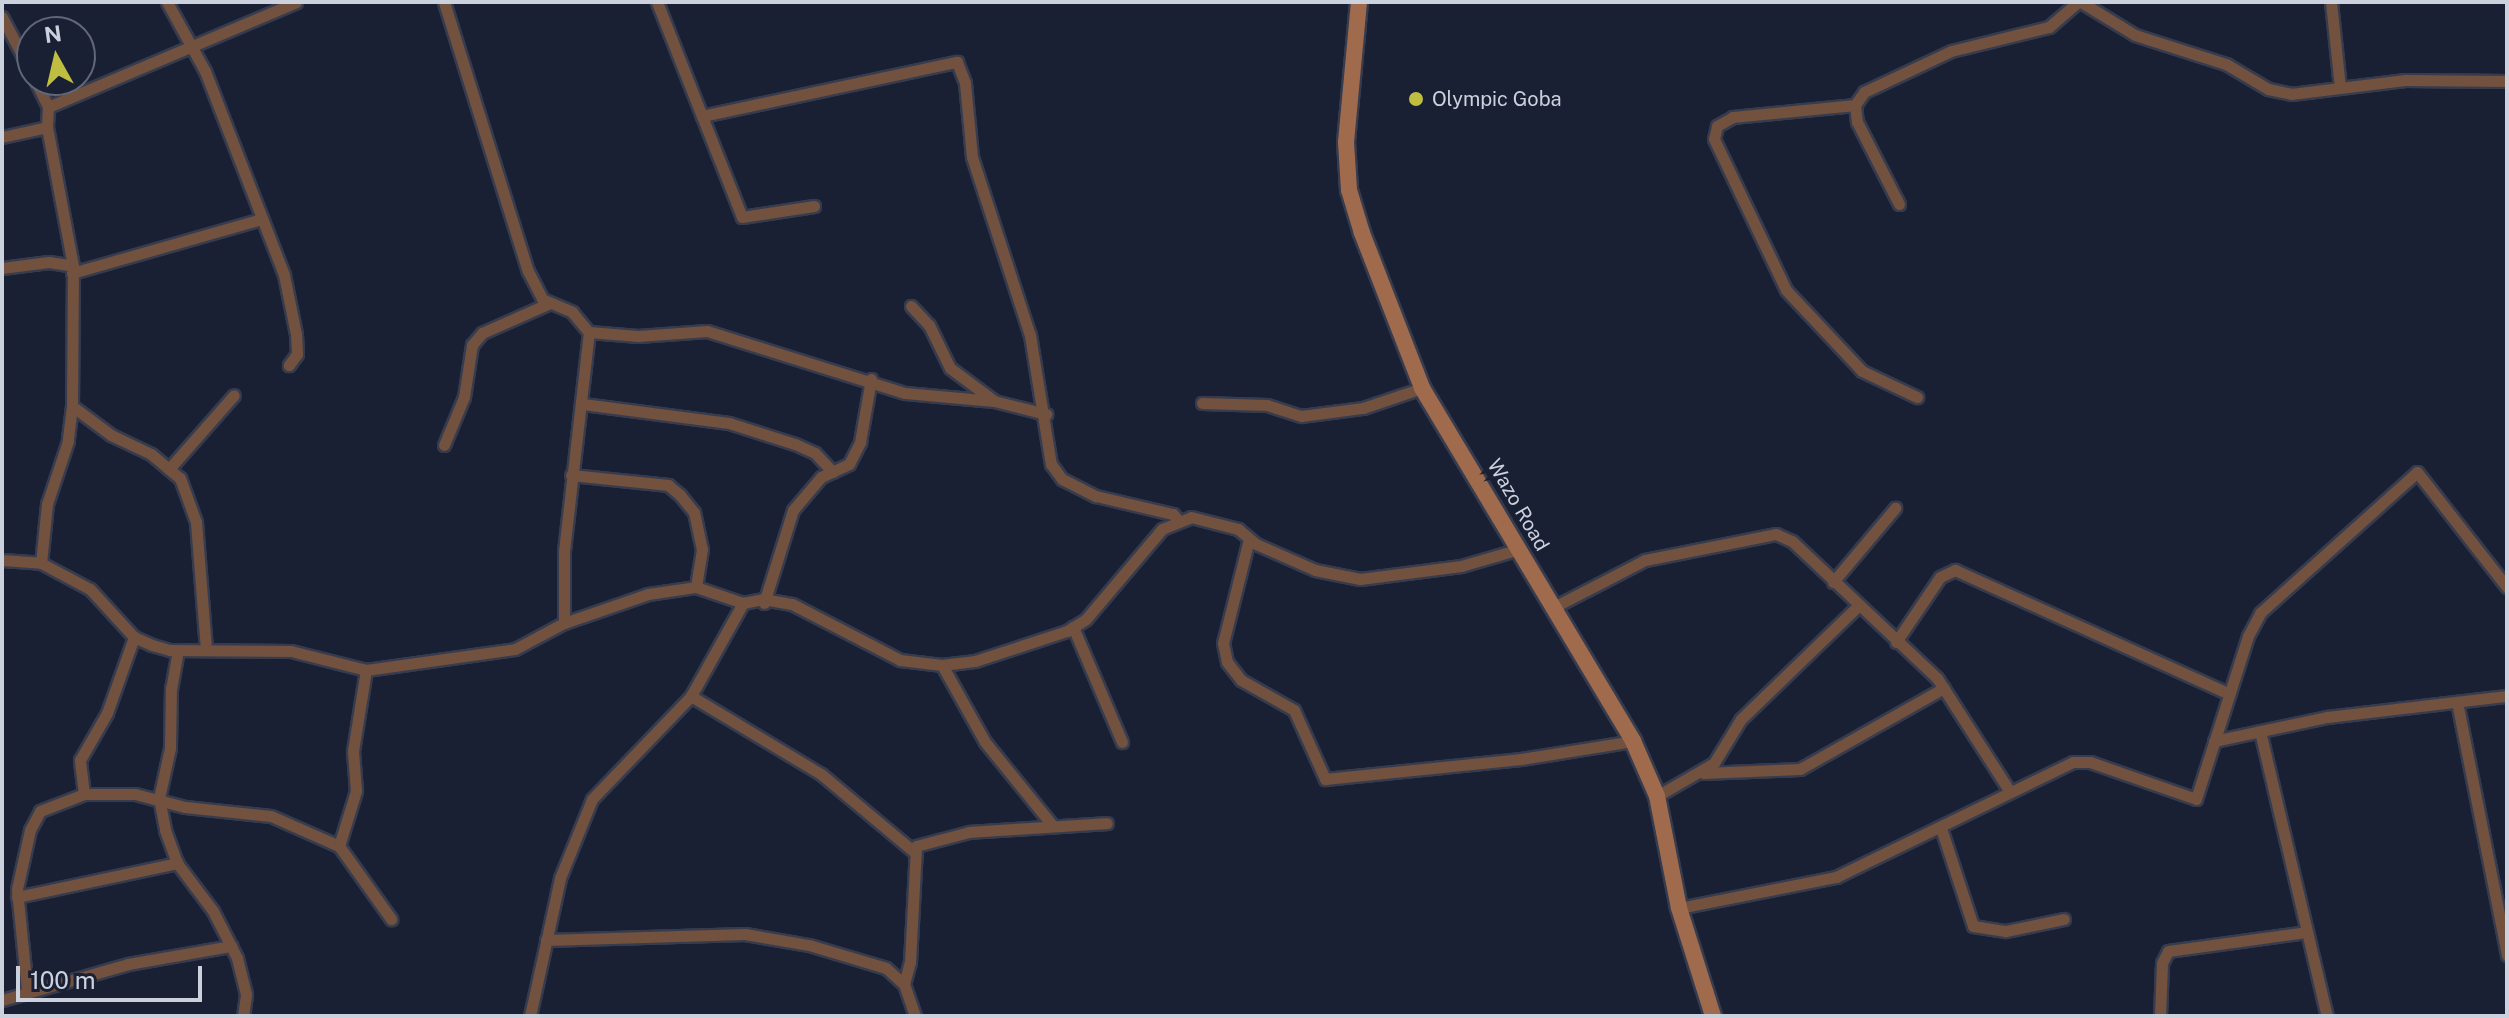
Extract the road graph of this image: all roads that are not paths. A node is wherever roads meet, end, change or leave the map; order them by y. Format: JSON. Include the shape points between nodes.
{"nodes":[{"id":1,"x":167,"y":2,"type":"edge"},
{"id":2,"x":296,"y":2,"type":"edge"},
{"id":3,"x":444,"y":2,"type":"edge"},
{"id":4,"x":657,"y":2,"type":"edge"},
{"id":5,"x":1359,"y":2,"type":"edge"},
{"id":6,"x":2079,"y":2,"type":"edge"},
{"id":7,"x":2331,"y":2,"type":"edge"},
{"id":8,"x":2,"y":17,"type":"edge"},
{"id":9,"x":6,"y":35,"type":"edge"},
{"id":10,"x":188,"y":47,"type":"junction"},
{"id":11,"x":2507,"y":81,"type":"edge"},
{"id":12,"x":2340,"y":88,"type":"junction"},
{"id":13,"x":43,"y":96,"type":"edge"},
{"id":14,"x":1855,"y":105,"type":"junction"},
{"id":15,"x":48,"y":107,"type":"junction"},
{"id":16,"x":702,"y":116,"type":"junction"},
{"id":17,"x":47,"y":127,"type":"junction"},
{"id":18,"x":2,"y":137,"type":"edge"},
{"id":19,"x":1899,"y":204,"type":"dead end"},
{"id":20,"x":814,"y":206,"type":"dead end"},
{"id":21,"x":262,"y":219,"type":"junction"},
{"id":22,"x":2,"y":268,"type":"edge"},
{"id":23,"x":73,"y":270,"type":"junction"},
{"id":24,"x":550,"y":303,"type":"junction"},
{"id":25,"x":911,"y":306,"type":"dead end"},
{"id":26,"x":589,"y":332,"type":"junction"},
{"id":27,"x":289,"y":365,"type":"dead end"},
{"id":28,"x":871,"y":379,"type":"junction"},
{"id":29,"x":1422,"y":388,"type":"junction"},
{"id":30,"x":234,"y":395,"type":"dead end"},
{"id":31,"x":1917,"y":397,"type":"dead end"},
{"id":32,"x":994,"y":401,"type":"junction"},
{"id":33,"x":1202,"y":403,"type":"dead end"},
{"id":34,"x":583,"y":404,"type":"junction"},
{"id":35,"x":72,"y":406,"type":"junction"},
{"id":36,"x":1046,"y":414,"type":"junction"},
{"id":37,"x":444,"y":445,"type":"dead end"},
{"id":38,"x":169,"y":469,"type":"junction"},
{"id":39,"x":833,"y":472,"type":"junction"},
{"id":40,"x":571,"y":475,"type":"junction"},
{"id":41,"x":1895,"y":508,"type":"dead end"},
{"id":42,"x":1178,"y":520,"type":"junction"},
{"id":43,"x":1249,"y":539,"type":"junction"},
{"id":44,"x":1520,"y":549,"type":"junction"},
{"id":45,"x":2,"y":560,"type":"edge"},
{"id":46,"x":41,"y":563,"type":"junction"},
{"id":47,"x":1833,"y":582,"type":"junction"},
{"id":48,"x":696,"y":587,"type":"junction"},
{"id":49,"x":2507,"y":587,"type":"edge"},
{"id":50,"x":743,"y":603,"type":"junction"},
{"id":51,"x":764,"y":603,"type":"junction"},
{"id":52,"x":1858,"y":606,"type":"junction"},
{"id":53,"x":1554,"y":607,"type":"junction"},
{"id":54,"x":564,"y":623,"type":"junction"},
{"id":55,"x":1073,"y":627,"type":"junction"},
{"id":56,"x":134,"y":637,"type":"junction"},
{"id":57,"x":1896,"y":642,"type":"junction"},
{"id":58,"x":178,"y":650,"type":"junction"},
{"id":59,"x":206,"y":650,"type":"junction"},
{"id":60,"x":942,"y":665,"type":"junction"},
{"id":61,"x":366,"y":670,"type":"junction"},
{"id":62,"x":1944,"y":688,"type":"junction"},
{"id":63,"x":2229,"y":694,"type":"junction"},
{"id":64,"x":691,"y":696,"type":"junction"},
{"id":65,"x":2507,"y":696,"type":"edge"},
{"id":66,"x":2457,"y":702,"type":"junction"},
{"id":67,"x":2260,"y":731,"type":"junction"},
{"id":68,"x":1633,"y":741,"type":"junction"},
{"id":69,"x":2214,"y":741,"type":"junction"},
{"id":70,"x":1122,"y":742,"type":"dead end"},
{"id":71,"x":1703,"y":773,"type":"junction"},
{"id":72,"x":2009,"y":790,"type":"junction"},
{"id":73,"x":84,"y":794,"type":"junction"},
{"id":74,"x":1657,"y":796,"type":"junction"},
{"id":75,"x":159,"y":798,"type":"junction"},
{"id":76,"x":1107,"y":823,"type":"dead end"},
{"id":77,"x":1053,"y":826,"type":"junction"},
{"id":78,"x":1941,"y":828,"type":"junction"},
{"id":79,"x":339,"y":846,"type":"junction"},
{"id":80,"x":912,"y":850,"type":"junction"},
{"id":81,"x":177,"y":863,"type":"junction"},
{"id":82,"x":17,"y":897,"type":"junction"},
{"id":83,"x":1679,"y":908,"type":"junction"},
{"id":84,"x":391,"y":919,"type":"dead end"},
{"id":85,"x":2064,"y":919,"type":"dead end"},
{"id":86,"x":2306,"y":932,"type":"junction"},
{"id":87,"x":546,"y":940,"type":"junction"},
{"id":88,"x":231,"y":946,"type":"junction"},
{"id":89,"x":2507,"y":955,"type":"edge"},
{"id":90,"x":904,"y":984,"type":"junction"},
{"id":91,"x":27,"y":990,"type":"junction"},
{"id":92,"x":2,"y":1000,"type":"edge"},
{"id":93,"x":243,"y":1016,"type":"edge"},
{"id":94,"x":530,"y":1016,"type":"edge"},
{"id":95,"x":915,"y":1016,"type":"edge"},
{"id":96,"x":1713,"y":1016,"type":"edge"},
{"id":97,"x":2160,"y":1016,"type":"edge"},
{"id":98,"x":2327,"y":1016,"type":"edge"}],
"edges":[{"from":1,"to":10,"type":"street"},
{"from":2,"to":10,"type":"street"},
{"from":3,"to":24,"type":"street","via":[[528,271],[542,299]]},
{"from":4,"to":16,"type":"street"},
{"from":5,"to":29,"type":"main road","name":"Wazo Road","via":[[1346,142],[1349,190]]},
{"from":6,"to":12,"type":"street","via":[[2135,35],[2226,64],[2268,89],[2291,94]]},
{"from":6,"to":14,"type":"street","via":[[2049,27],[1990,39],[1908,68],[1864,92]]},
{"from":7,"to":12,"type":"street"},
{"from":8,"to":9,"type":"street"},
{"from":10,"to":15,"type":"street"},
{"from":10,"to":21,"type":"street","via":[[205,71]]},
{"from":11,"to":12,"type":"street","via":[[2405,80]]},
{"from":13,"to":15,"type":"street"},
{"from":14,"to":19,"type":"street","via":[[1869,152]]},
{"from":14,"to":31,"type":"street","via":[[1733,117],[1717,126],[1714,139],[1786,290],[1862,371]]},
{"from":15,"to":17,"type":"street"},
{"from":16,"to":20,"type":"street","via":[[742,217]]},
{"from":16,"to":36,"type":"street","via":[[957,62],[965,83],[972,157],[1030,335]]},
{"from":17,"to":18,"type":"street"},
{"from":17,"to":23,"type":"street"},
{"from":21,"to":23,"type":"street"},
{"from":21,"to":27,"type":"street","via":[[284,275],[296,334],[297,354]]},
{"from":22,"to":23,"type":"street","via":[[49,262]]},
{"from":23,"to":35,"type":"street"},
{"from":24,"to":26,"type":"street","via":[[572,312]]},
{"from":24,"to":37,"type":"street","via":[[482,333],[472,345],[464,397]]},
{"from":25,"to":32,"type":"street","via":[[929,325],[950,368]]},
{"from":26,"to":28,"type":"street","via":[[638,336],[707,331]]},
{"from":26,"to":34,"type":"street"},
{"from":28,"to":32,"type":"street","via":[[923,397]]},
{"from":28,"to":39,"type":"street","via":[[860,442],[849,464]]},
{"from":29,"to":33,"type":"street","via":[[1363,408],[1301,416],[1267,405]]},
{"from":29,"to":44,"type":"main road","name":"Wazo Road"},
{"from":30,"to":38,"type":"street"},
{"from":32,"to":36,"type":"street"},
{"from":34,"to":39,"type":"street","via":[[729,423],[805,448]]},
{"from":34,"to":40,"type":"street"},
{"from":35,"to":38,"type":"street"},
{"from":35,"to":46,"type":"street","via":[[68,441],[47,504]]},
{"from":36,"to":42,"type":"street","via":[[1051,464],[1062,479],[1096,496],[1173,514]]},
{"from":38,"to":59,"type":"street","via":[[180,478],[196,522]]},
{"from":39,"to":51,"type":"street","via":[[821,477],[793,510]]},
{"from":40,"to":48,"type":"street","via":[[668,485],[680,495],[694,512],[702,549]]},
{"from":40,"to":54,"type":"street"},
{"from":41,"to":47,"type":"street"},
{"from":42,"to":43,"type":"street","via":[[1207,519]]},
{"from":42,"to":55,"type":"street","via":[[1162,529],[1086,619]]},
{"from":43,"to":44,"type":"street","via":[[1315,570],[1360,579],[1461,566]]},
{"from":43,"to":68,"type":"street","via":[[1223,643],[1227,662],[1241,680],[1294,710],[1325,779],[1521,759]]},
{"from":44,"to":53,"type":"main road","name":"Wazo Road"},
{"from":45,"to":46,"type":"street"},
{"from":46,"to":56,"type":"street","via":[[90,589]]},
{"from":47,"to":52,"type":"street"},
{"from":47,"to":53,"type":"street","via":[[1792,541],[1776,534],[1746,536],[1645,560]]},
{"from":48,"to":50,"type":"street"},
{"from":48,"to":54,"type":"street","via":[[648,594]]},
{"from":49,"to":63,"type":"street","via":[[2417,472],[2273,598],[2248,636]]},
{"from":50,"to":51,"type":"street"},
{"from":50,"to":64,"type":"street"},
{"from":51,"to":60,"type":"street","via":[[792,604],[900,660]]},
{"from":52,"to":57,"type":"street"},
{"from":52,"to":71,"type":"street","via":[[1741,719],[1723,754]]},
{"from":53,"to":68,"type":"main road","name":"Wazo Road"},
{"from":54,"to":61,"type":"street","via":[[515,649]]},
{"from":55,"to":60,"type":"street","via":[[975,661]]},
{"from":55,"to":70,"type":"street"},
{"from":56,"to":58,"type":"street"},
{"from":56,"to":73,"type":"street","via":[[107,713],[80,760]]},
{"from":57,"to":62,"type":"street"},
{"from":57,"to":63,"type":"street","via":[[1940,577],[1955,570]]},
{"from":58,"to":59,"type":"street"},
{"from":58,"to":75,"type":"street","via":[[170,748]]},
{"from":59,"to":61,"type":"street","via":[[291,651]]},
{"from":60,"to":77,"type":"street","via":[[985,742]]},
{"from":61,"to":79,"type":"street","via":[[353,751],[356,791]]},
{"from":62,"to":71,"type":"street","via":[[1800,769]]},
{"from":62,"to":72,"type":"street"},
{"from":63,"to":69,"type":"street"},
{"from":64,"to":80,"type":"street","via":[[821,774]]},
{"from":64,"to":87,"type":"street","via":[[592,799],[560,878]]},
{"from":65,"to":66,"type":"street"},
{"from":66,"to":67,"type":"street","via":[[2327,717]]},
{"from":66,"to":89,"type":"street"},
{"from":67,"to":69,"type":"street"},
{"from":67,"to":86,"type":"street"},
{"from":68,"to":74,"type":"main road","name":"Wazo Road"},
{"from":69,"to":72,"type":"street","via":[[2200,794],[2193,800],[2090,762],[2062,766]]},
{"from":71,"to":74,"type":"street"},
{"from":72,"to":78,"type":"street"},
{"from":73,"to":75,"type":"street"},
{"from":73,"to":82,"type":"street","via":[[40,811],[23,856]]},
{"from":74,"to":83,"type":"main road","name":"Wazo Road"},
{"from":75,"to":79,"type":"street","via":[[185,807],[271,816]]},
{"from":75,"to":81,"type":"street"},
{"from":76,"to":77,"type":"street"},
{"from":77,"to":80,"type":"street","via":[[969,832]]},
{"from":78,"to":83,"type":"street","via":[[1836,877]]},
{"from":78,"to":85,"type":"street","via":[[1973,926],[2006,931]]},
{"from":79,"to":84,"type":"street"},
{"from":80,"to":90,"type":"street","via":[[910,962]]},
{"from":81,"to":82,"type":"street"},
{"from":81,"to":88,"type":"street"},
{"from":82,"to":91,"type":"street"},
{"from":83,"to":96,"type":"main road","name":"Wazo Road"},
{"from":86,"to":97,"type":"street","via":[[2168,951],[2162,963]]},
{"from":86,"to":98,"type":"street"},
{"from":87,"to":90,"type":"street","via":[[745,934],[871,961]]},
{"from":87,"to":94,"type":"street"},
{"from":88,"to":91,"type":"street","via":[[128,964]]},
{"from":88,"to":93,"type":"street","via":[[243,975]]},
{"from":90,"to":95,"type":"street"},
{"from":91,"to":92,"type":"street"}]}
